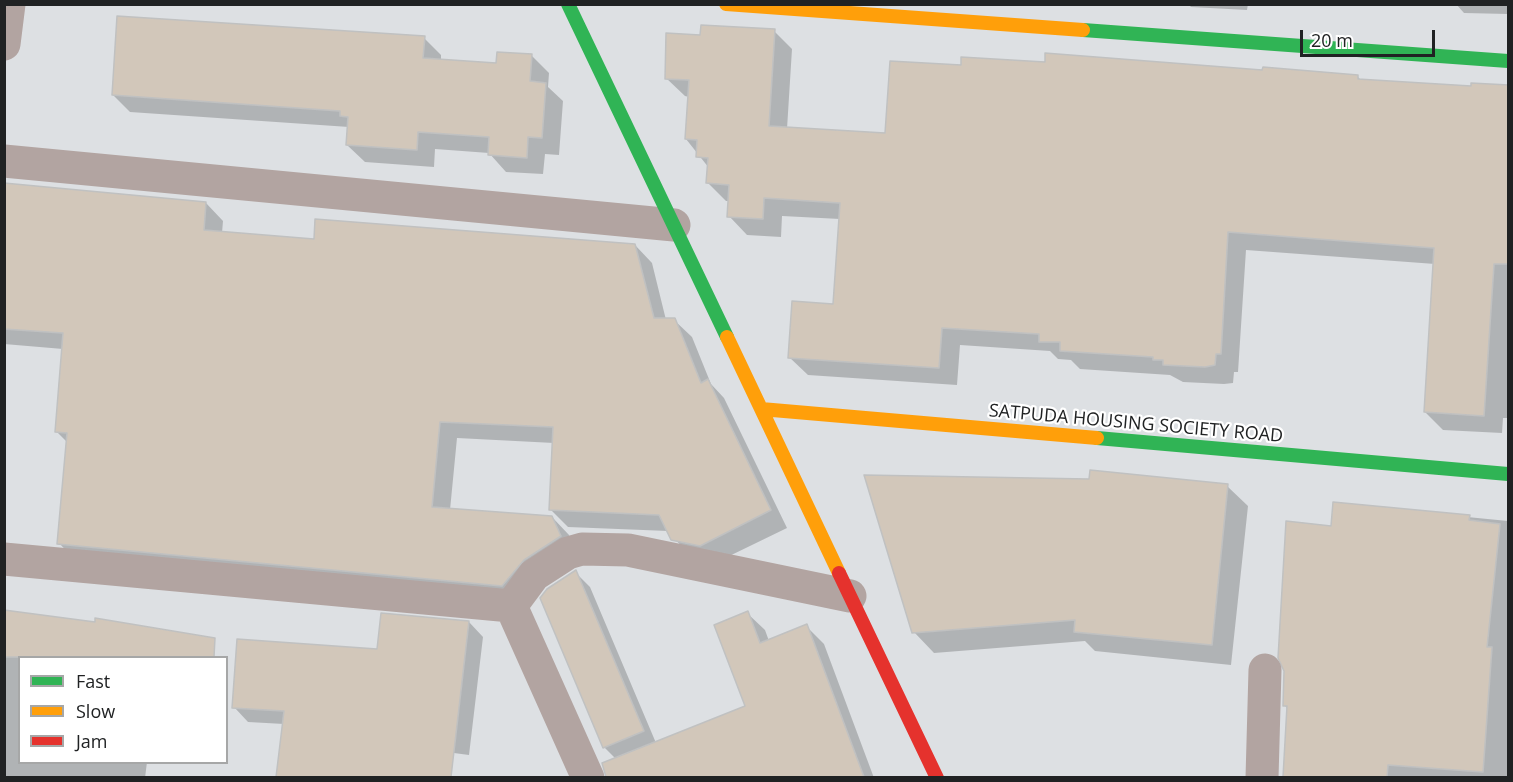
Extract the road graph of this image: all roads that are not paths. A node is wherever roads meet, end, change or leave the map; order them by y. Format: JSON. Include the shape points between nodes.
{"nodes":[{"id":1,"x":9,"y":4,"type":"edge"},
{"id":2,"x":568,"y":4,"type":"edge"},
{"id":3,"x":726,"y":4,"type":"edge"},
{"id":4,"x":4,"y":44,"type":"edge"},
{"id":5,"x":1509,"y":61,"type":"edge"},
{"id":6,"x":4,"y":161,"type":"edge"},
{"id":7,"x":674,"y":225,"type":"junction"},
{"id":8,"x":761,"y":410,"type":"junction"},
{"id":9,"x":1509,"y":474,"type":"edge"},
{"id":10,"x":4,"y":559,"type":"edge"},
{"id":11,"x":850,"y":596,"type":"junction"},
{"id":12,"x":511,"y":606,"type":"junction"},
{"id":13,"x":1265,"y":670,"type":"dead end"},
{"id":14,"x":588,"y":777,"type":"edge"},
{"id":15,"x":937,"y":777,"type":"edge"},
{"id":16,"x":1262,"y":777,"type":"edge"}],
"edges":[{"from":1,"to":4,"type":"street"},
{"from":2,"to":7,"type":"street"},
{"from":3,"to":5,"type":"street"},
{"from":6,"to":7,"type":"street"},
{"from":7,"to":8,"type":"street"},
{"from":8,"to":9,"type":"street","name":"SATPUDA HOUSING SOCIETY ROAD"},
{"from":8,"to":11,"type":"street"},
{"from":10,"to":12,"type":"street"},
{"from":11,"to":12,"type":"street","via":[[628,550],[582,549],[534,574]]},
{"from":11,"to":15,"type":"street"},
{"from":12,"to":14,"type":"street"},
{"from":13,"to":16,"type":"street"}]}
